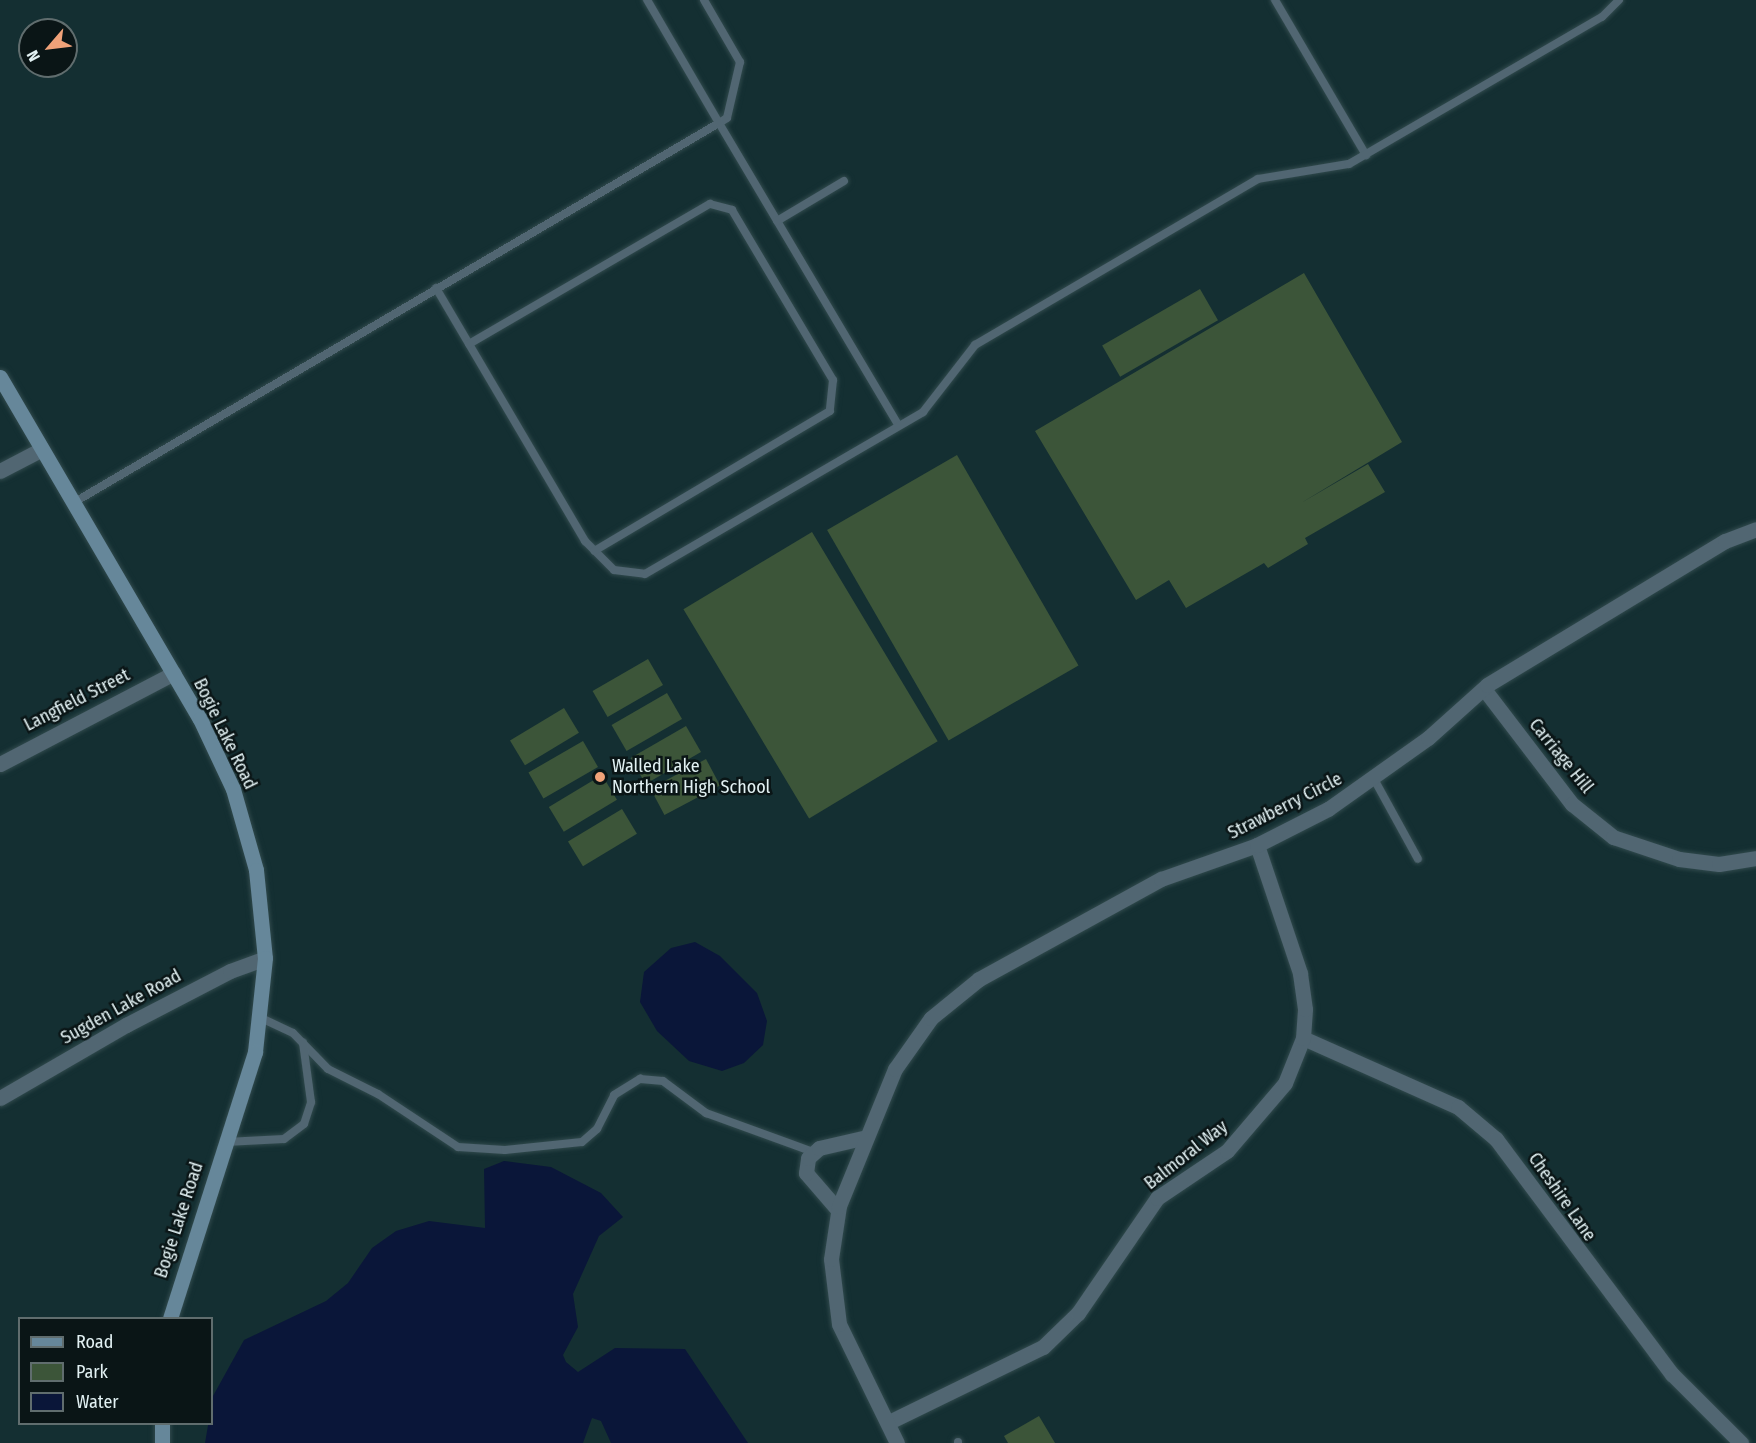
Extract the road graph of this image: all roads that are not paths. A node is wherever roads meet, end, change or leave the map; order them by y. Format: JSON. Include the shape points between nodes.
{"nodes":[{"id":1,"x":647,"y":0,"type":"edge"},
{"id":2,"x":704,"y":0,"type":"edge"},
{"id":3,"x":1275,"y":0,"type":"edge"},
{"id":4,"x":1619,"y":0,"type":"edge"},
{"id":5,"x":719,"y":123,"type":"junction"},
{"id":6,"x":1366,"y":155,"type":"junction"},
{"id":7,"x":844,"y":181,"type":"dead end"},
{"id":8,"x":777,"y":221,"type":"junction"},
{"id":9,"x":436,"y":288,"type":"junction"},
{"id":10,"x":469,"y":344,"type":"junction"},
{"id":11,"x":0,"y":377,"type":"edge"},
{"id":12,"x":899,"y":426,"type":"junction"},
{"id":13,"x":42,"y":449,"type":"junction"},
{"id":14,"x":0,"y":471,"type":"edge"},
{"id":15,"x":74,"y":503,"type":"junction"},
{"id":16,"x":1756,"y":530,"type":"edge"},
{"id":17,"x":594,"y":551,"type":"junction"},
{"id":18,"x":174,"y":673,"type":"junction"},
{"id":19,"x":1484,"y":689,"type":"junction"},
{"id":20,"x":0,"y":764,"type":"edge"},
{"id":21,"x":1374,"y":779,"type":"junction"},
{"id":22,"x":1257,"y":845,"type":"junction"},
{"id":23,"x":1756,"y":858,"type":"edge"},
{"id":24,"x":1418,"y":859,"type":"dead end"},
{"id":25,"x":265,"y":958,"type":"junction"},
{"id":26,"x":261,"y":1018,"type":"junction"},
{"id":27,"x":1303,"y":1038,"type":"junction"},
{"id":28,"x":303,"y":1043,"type":"junction"},
{"id":29,"x":0,"y":1098,"type":"edge"},
{"id":30,"x":867,"y":1137,"type":"junction"},
{"id":31,"x":226,"y":1142,"type":"junction"},
{"id":32,"x":813,"y":1152,"type":"junction"},
{"id":33,"x":838,"y":1210,"type":"junction"},
{"id":34,"x":170,"y":1317,"type":"edge"},
{"id":35,"x":889,"y":1422,"type":"junction"},
{"id":36,"x":162,"y":1425,"type":"edge"},
{"id":37,"x":162,"y":1443,"type":"edge"},
{"id":38,"x":897,"y":1443,"type":"edge"},
{"id":39,"x":1741,"y":1443,"type":"edge"}],
"edges":[{"from":1,"to":5,"type":"lane"},
{"from":2,"to":5,"type":"lane","via":[[740,62],[727,118]]},
{"from":3,"to":6,"type":"lane"},
{"from":4,"to":6,"type":"lane","via":[[1602,17]]},
{"from":5,"to":8,"type":"lane"},
{"from":5,"to":9,"type":"lane"},
{"from":6,"to":12,"type":"lane","via":[[1330,171],[1258,179],[975,345],[923,412]]},
{"from":7,"to":8,"type":"lane"},
{"from":8,"to":12,"type":"lane"},
{"from":9,"to":10,"type":"lane"},
{"from":9,"to":15,"type":"lane"},
{"from":10,"to":17,"type":"lane"},
{"from":10,"to":17,"type":"lane","via":[[710,204],[732,210],[833,380],[830,411]]},
{"from":11,"to":13,"type":"main road","name":"Bogie Lake Road"},
{"from":12,"to":17,"type":"lane","via":[[645,574],[614,570]]},
{"from":13,"to":14,"type":"street"},
{"from":13,"to":15,"type":"main road","name":"Bogie Lake Road"},
{"from":15,"to":18,"type":"main road","name":"Bogie Lake Road"},
{"from":16,"to":19,"type":"street","name":"Strawberry Circle","via":[[1725,541]]},
{"from":18,"to":20,"type":"street","name":"Langfield Street"},
{"from":18,"to":25,"type":"main road","name":"Bogie Lake Road","via":[[233,789],[256,870]]},
{"from":19,"to":21,"type":"street","name":"Strawberry Circle"},
{"from":19,"to":23,"type":"street","name":"Carriage Hill","via":[[1572,804],[1613,837],[1679,859],[1719,864]]},
{"from":21,"to":22,"type":"street","name":"Strawberry Circle"},
{"from":21,"to":24,"type":"lane"},
{"from":22,"to":27,"type":"street","name":"Balmoral Way","via":[[1300,973]]},
{"from":22,"to":30,"type":"street","name":"Strawberry Circle","via":[[1161,879],[979,979],[925,1026],[895,1069]]},
{"from":25,"to":26,"type":"main road","name":"Bogie Lake Road"},
{"from":25,"to":29,"type":"street","name":"Sugden Lake Road","via":[[126,1025]]},
{"from":26,"to":28,"type":"lane"},
{"from":26,"to":31,"type":"main road","name":"Bogie Lake Road"},
{"from":27,"to":35,"type":"street","name":"Balmoral Way","via":[[1285,1083],[1250,1129],[1157,1198],[1078,1313],[1044,1347]]},
{"from":27,"to":39,"type":"street","name":"Cheshire Lane","via":[[1458,1107],[1496,1139],[1672,1374]]},
{"from":28,"to":31,"type":"lane","via":[[311,1102],[304,1124],[284,1139]]},
{"from":28,"to":32,"type":"lane","via":[[328,1069],[378,1094],[458,1147],[505,1150],[582,1142],[597,1129],[614,1095],[640,1079],[663,1081],[706,1113]]},
{"from":30,"to":32,"type":"street"},
{"from":30,"to":33,"type":"street","name":"Strawberry Circle"},
{"from":31,"to":34,"type":"main road","name":"Bogie Lake Road"},
{"from":32,"to":33,"type":"street","via":[[806,1173]]},
{"from":33,"to":35,"type":"street","name":"Strawberry Circle","via":[[831,1259],[839,1324]]},
{"from":35,"to":38,"type":"street","name":"Strawberry Circle"},
{"from":36,"to":37,"type":"main road"}]}
